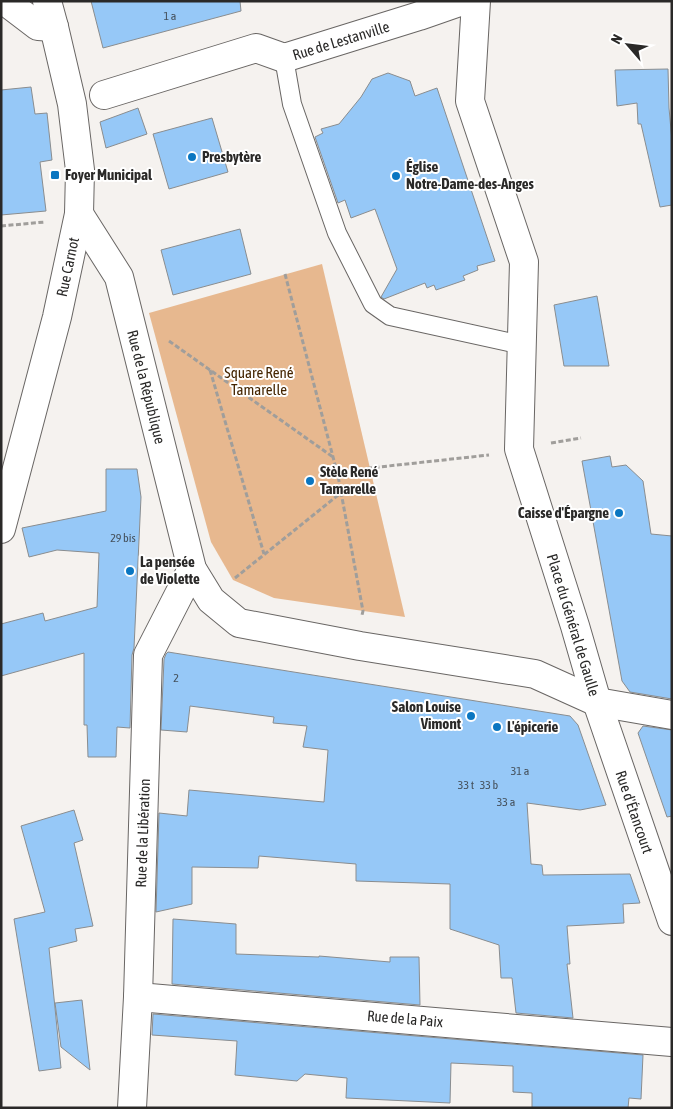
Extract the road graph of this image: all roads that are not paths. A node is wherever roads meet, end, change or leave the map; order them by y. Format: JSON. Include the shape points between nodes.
{"nodes":[{"id":1,"x":5,"y":1,"type":"edge"},
{"id":2,"x":462,"y":1,"type":"edge"},
{"id":3,"x":476,"y":1,"type":"edge"},
{"id":4,"x":51,"y":14,"type":"edge"},
{"id":5,"x":284,"y":58,"type":"junction"},
{"id":6,"x":104,"y":95,"type":"dead end"},
{"id":7,"x":78,"y":217,"type":"junction"},
{"id":8,"x":522,"y":345,"type":"junction"},
{"id":9,"x":1,"y":528,"type":"edge"},
{"id":10,"x":192,"y":569,"type":"junction"},
{"id":11,"x":597,"y":702,"type":"junction"},
{"id":12,"x":672,"y":715,"type":"edge"},
{"id":13,"x":672,"y":921,"type":"edge"},
{"id":14,"x":138,"y":997,"type":"junction"},
{"id":15,"x":672,"y":1042,"type":"edge"},
{"id":16,"x":132,"y":1108,"type":"edge"}],
"edges":[{"from":1,"to":4,"type":"street","via":[[38,26]]},
{"from":2,"to":5,"type":"street","name":"Rue de Lestanville"},
{"from":3,"to":8,"type":"street","name":"Place du Général de Gaulle","via":[[470,101],[524,262]]},
{"from":4,"to":7,"type":"street","name":"Rue Carnot","via":[[72,104],[80,170]]},
{"from":5,"to":6,"type":"street","name":"Rue de Lestanville","via":[[256,48]]},
{"from":5,"to":8,"type":"lane","via":[[292,104],[337,233],[373,304],[390,316]]},
{"from":7,"to":9,"type":"street","name":"Rue Carnot","via":[[56,317]]},
{"from":7,"to":10,"type":"street","name":"Rue de la République","via":[[119,276]]},
{"from":8,"to":11,"type":"street","name":"Place du Général de Gaulle","via":[[519,449]]},
{"from":10,"to":11,"type":"street","name":"Place du Général de Gaulle","via":[[211,600],[239,623],[535,674]]},
{"from":10,"to":14,"type":"street","name":"Rue de la Libération","via":[[148,655]]},
{"from":11,"to":12,"type":"street"},
{"from":11,"to":13,"type":"street","name":"Rue d'Étancourt"},
{"from":14,"to":15,"type":"street","name":"Rue de la Paix"},
{"from":14,"to":16,"type":"street","name":"Rue de la Libération"}]}
